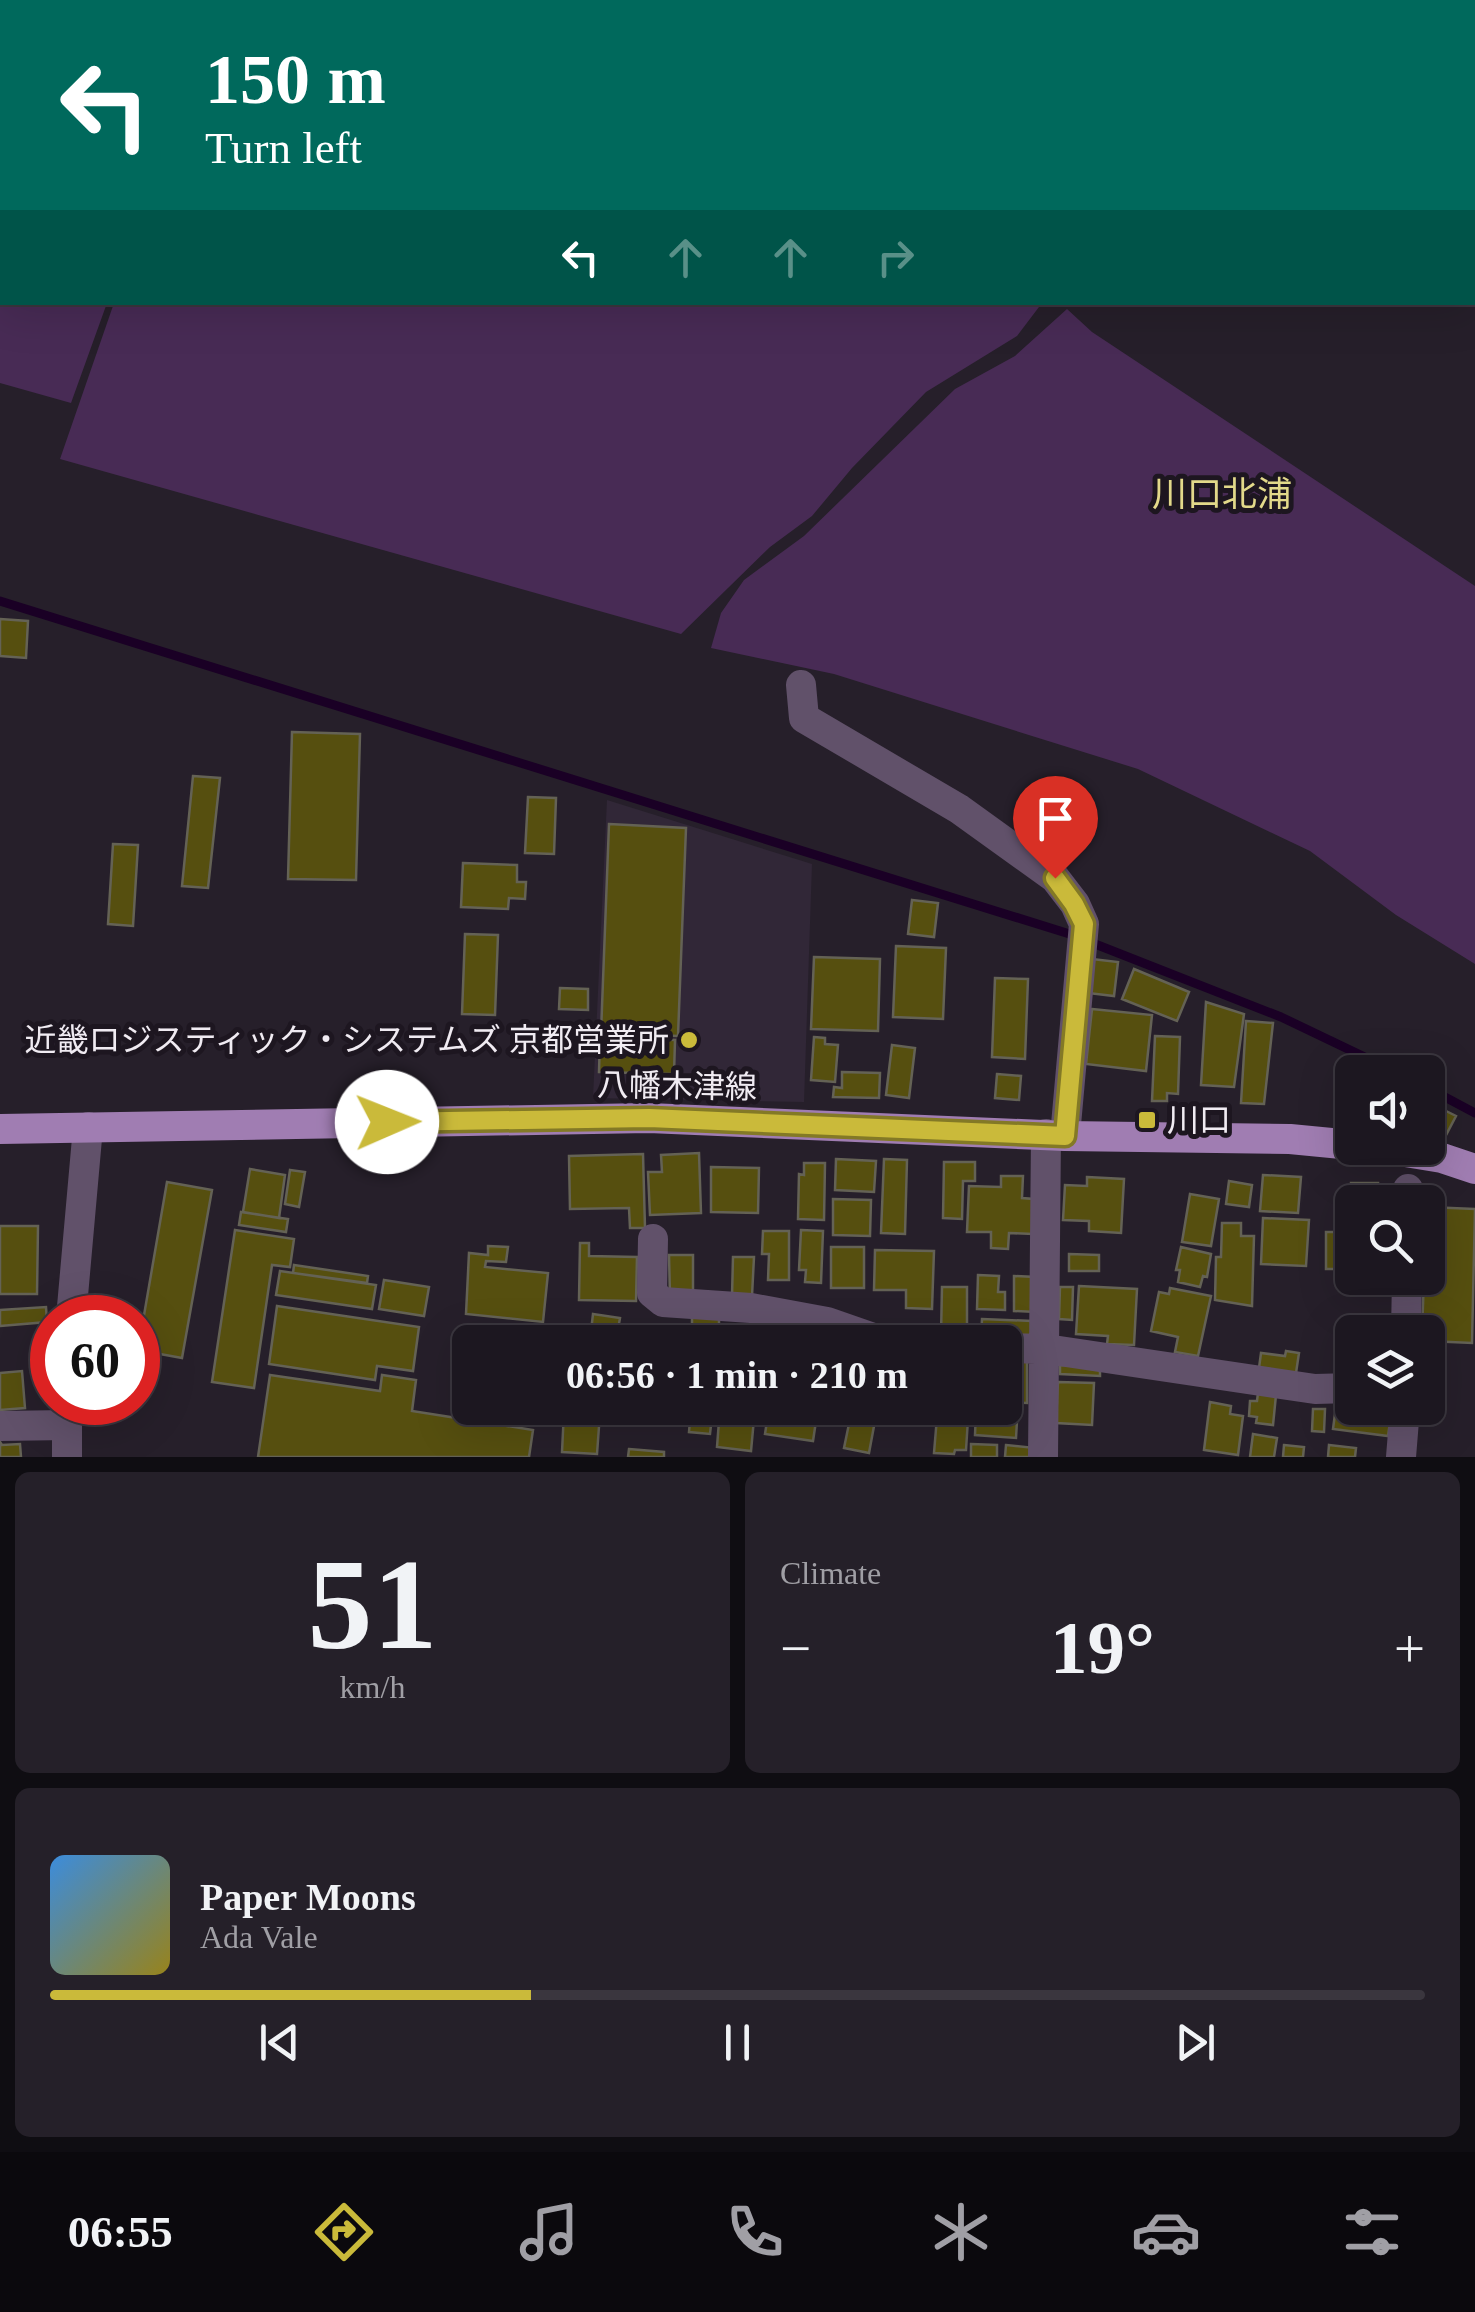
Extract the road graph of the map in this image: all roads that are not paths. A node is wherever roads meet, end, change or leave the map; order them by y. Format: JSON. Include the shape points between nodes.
{"nodes":[{"id":1,"x":800,"y":685,"type":"dead end"},
{"id":2,"x":88,"y":1128,"type":"junction"},
{"id":3,"x":0,"y":1129,"type":"edge"},
{"id":4,"x":1056,"y":1135,"type":"junction"},
{"id":5,"x":1335,"y":1143,"type":"edge"},
{"id":6,"x":1445,"y":1159,"type":"edge"},
{"id":7,"x":1475,"y":1169,"type":"edge"},
{"id":8,"x":653,"y":1239,"type":"dead end"},
{"id":9,"x":73,"y":1295,"type":"edge"},
{"id":10,"x":836,"y":1325,"type":"edge"},
{"id":11,"x":1022,"y":1348,"type":"edge"},
{"id":12,"x":1046,"y":1349,"type":"junction"},
{"id":13,"x":1335,"y":1388,"type":"edge"},
{"id":14,"x":30,"y":1421,"type":"edge"},
{"id":15,"x":67,"y":1425,"type":"edge"},
{"id":16,"x":1403,"y":1425,"type":"edge"},
{"id":17,"x":0,"y":1426,"type":"edge"},
{"id":18,"x":67,"y":1457,"type":"edge"},
{"id":19,"x":1043,"y":1457,"type":"edge"},
{"id":20,"x":1401,"y":1457,"type":"edge"}],
"edges":[{"from":1,"to":4,"type":"street","via":[[804,718],[959,809],[1055,878],[1074,904],[1084,924]]},
{"from":2,"to":3,"type":"main road","name":"八幡木津線"},
{"from":2,"to":4,"type":"main road","name":"八幡木津線","via":[[649,1118]]},
{"from":2,"to":9,"type":"street"},
{"from":4,"to":5,"type":"main road","name":"八幡木津線"},
{"from":4,"to":12,"type":"street"},
{"from":6,"to":7,"type":"main road"},
{"from":8,"to":10,"type":"street","via":[[652,1293],[663,1302],[751,1308]]},
{"from":11,"to":12,"type":"street"},
{"from":12,"to":13,"type":"street"},
{"from":12,"to":19,"type":"street"},
{"from":14,"to":17,"type":"street"},
{"from":15,"to":18,"type":"street"},
{"from":16,"to":20,"type":"street"}]}
